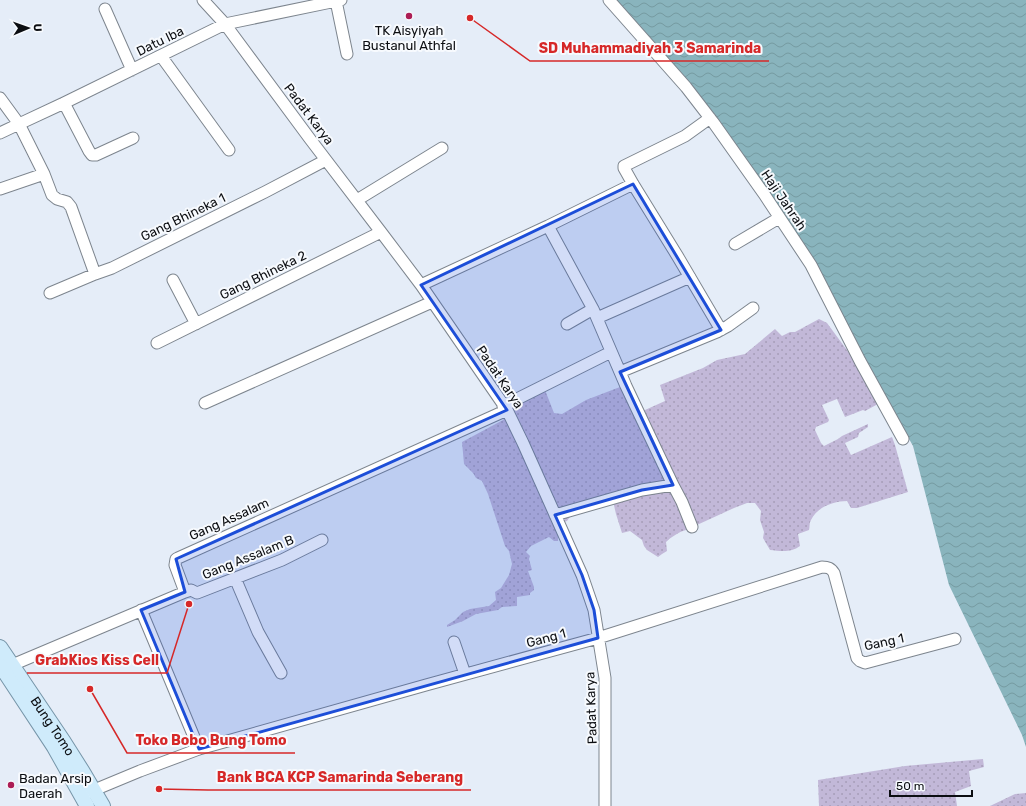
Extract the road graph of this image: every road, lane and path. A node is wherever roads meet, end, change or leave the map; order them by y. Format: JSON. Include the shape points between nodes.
{"nodes":[{"id":1,"x":203,"y":0,"type":"edge"},
{"id":2,"x":609,"y":0,"type":"edge"},
{"id":3,"x":339,"y":1,"type":"edge"},
{"id":4,"x":105,"y":9,"type":"dead end"},
{"id":5,"x":225,"y":24,"type":"junction"},
{"id":6,"x":347,"y":54,"type":"dead end"},
{"id":7,"x":161,"y":56,"type":"junction"},
{"id":8,"x":132,"y":70,"type":"junction"},
{"id":9,"x":0,"y":98,"type":"edge"},
{"id":10,"x":64,"y":103,"type":"junction"},
{"id":11,"x":710,"y":118,"type":"junction"},
{"id":12,"x":19,"y":124,"type":"junction"},
{"id":13,"x":0,"y":133,"type":"edge"},
{"id":14,"x":133,"y":138,"type":"dead end"},
{"id":15,"x":442,"y":148,"type":"dead end"},
{"id":16,"x":229,"y":150,"type":"dead end"},
{"id":17,"x":326,"y":160,"type":"junction"},
{"id":18,"x":44,"y":174,"type":"junction"},
{"id":19,"x":633,"y":184,"type":"junction"},
{"id":20,"x":0,"y":189,"type":"edge"},
{"id":21,"x":357,"y":200,"type":"junction"},
{"id":22,"x":779,"y":218,"type":"junction"},
{"id":23,"x":548,"y":226,"type":"junction"},
{"id":24,"x":381,"y":232,"type":"junction"},
{"id":25,"x":735,"y":244,"type":"dead end"},
{"id":26,"x":95,"y":274,"type":"junction"},
{"id":27,"x":690,"y":277,"type":"junction"},
{"id":28,"x":172,"y":280,"type":"dead end"},
{"id":29,"x":421,"y":285,"type":"junction"},
{"id":30,"x":50,"y":293,"type":"dead end"},
{"id":31,"x":432,"y":302,"type":"junction"},
{"id":32,"x":753,"y":308,"type":"dead end"},
{"id":33,"x":595,"y":313,"type":"junction"},
{"id":34,"x":196,"y":324,"type":"junction"},
{"id":35,"x":567,"y":324,"type":"dead end"},
{"id":36,"x":721,"y":330,"type":"junction"},
{"id":37,"x":157,"y":343,"type":"dead end"},
{"id":38,"x":611,"y":352,"type":"junction"},
{"id":39,"x":620,"y":372,"type":"junction"},
{"id":40,"x":205,"y":403,"type":"dead end"},
{"id":41,"x":505,"y":408,"type":"junction"},
{"id":42,"x":903,"y":438,"type":"dead end"},
{"id":43,"x":673,"y":485,"type":"junction"},
{"id":44,"x":555,"y":515,"type":"junction"},
{"id":45,"x":692,"y":527,"type":"dead end"},
{"id":46,"x":322,"y":540,"type":"dead end"},
{"id":47,"x":235,"y":578,"type":"junction"},
{"id":48,"x":184,"y":592,"type":"junction"},
{"id":49,"x":141,"y":610,"type":"junction"},
{"id":50,"x":598,"y":638,"type":"junction"},
{"id":51,"x":956,"y":639,"type":"dead end"},
{"id":52,"x":454,"y":642,"type":"dead end"},
{"id":53,"x":0,"y":647,"type":"edge"},
{"id":54,"x":5,"y":666,"type":"edge"},
{"id":55,"x":281,"y":672,"type":"dead end"},
{"id":56,"x":465,"y":674,"type":"junction"},
{"id":57,"x":199,"y":749,"type":"junction"},
{"id":58,"x":87,"y":797,"type":"edge"},
{"id":59,"x":103,"y":806,"type":"edge"},
{"id":60,"x":606,"y":806,"type":"edge"}],
"edges":[{"from":1,"to":5,"type":"street","name":"Padat Karya"},
{"from":2,"to":11,"type":"street","name":"Haji Jahrah"},
{"from":3,"to":5,"type":"street","name":"Datu Iba"},
{"from":3,"to":6,"type":"street"},
{"from":4,"to":8,"type":"street"},
{"from":5,"to":7,"type":"street","name":"Datu Iba"},
{"from":5,"to":17,"type":"street","name":"Padat Karya"},
{"from":7,"to":8,"type":"street","name":"Datu Iba"},
{"from":7,"to":16,"type":"street"},
{"from":8,"to":10,"type":"street","name":"Datu Iba"},
{"from":9,"to":12,"type":"street"},
{"from":10,"to":12,"type":"street","name":"Datu Iba"},
{"from":10,"to":14,"type":"street","via":[[92,155]]},
{"from":11,"to":19,"type":"street","via":[[685,136],[624,166]]},
{"from":11,"to":22,"type":"street","name":"Haji Jahrah"},
{"from":12,"to":13,"type":"street","name":"Datu Iba"},
{"from":12,"to":18,"type":"street"},
{"from":15,"to":21,"type":"street"},
{"from":17,"to":21,"type":"street","name":"Padat Karya"},
{"from":17,"to":26,"type":"street","name":"Gang Bhineka 1","via":[[112,268]]},
{"from":18,"to":20,"type":"street"},
{"from":18,"to":26,"type":"street","via":[[52,195],[67,202],[71,207]]},
{"from":19,"to":23,"type":"street"},
{"from":19,"to":27,"type":"street"},
{"from":21,"to":24,"type":"street","name":"Padat Karya"},
{"from":22,"to":25,"type":"street"},
{"from":22,"to":42,"type":"street","name":"Haji Jahrah","via":[[811,265]]},
{"from":23,"to":29,"type":"street"},
{"from":23,"to":33,"type":"street"},
{"from":24,"to":29,"type":"street","name":"Padat Karya"},
{"from":24,"to":34,"type":"street","name":"Gang Bhineka 2"},
{"from":26,"to":30,"type":"street","name":"Gang Bhineka 1"},
{"from":27,"to":33,"type":"street"},
{"from":27,"to":36,"type":"street"},
{"from":28,"to":34,"type":"street"},
{"from":29,"to":31,"type":"street","name":"Padat Karya"},
{"from":31,"to":40,"type":"street"},
{"from":31,"to":41,"type":"street","name":"Padat Karya"},
{"from":32,"to":36,"type":"street"},
{"from":33,"to":35,"type":"street"},
{"from":33,"to":38,"type":"street"},
{"from":34,"to":37,"type":"street","name":"Gang Bhineka 2"},
{"from":36,"to":39,"type":"street"},
{"from":38,"to":39,"type":"street"},
{"from":38,"to":41,"type":"street"},
{"from":39,"to":43,"type":"street"},
{"from":41,"to":44,"type":"street","name":"Padat Karya"},
{"from":41,"to":48,"type":"street","name":"Gang Assalam","via":[[176,559],[175,565]]},
{"from":43,"to":44,"type":"street","via":[[642,490]]},
{"from":43,"to":45,"type":"street"},
{"from":44,"to":50,"type":"street","name":"Padat Karya","via":[[582,575],[594,610]]},
{"from":46,"to":47,"type":"street","name":"Gang Assalam B","via":[[282,560]]},
{"from":47,"to":48,"type":"street","name":"Gang Assalam B","via":[[197,592]]},
{"from":47,"to":55,"type":"street","via":[[258,632]]},
{"from":48,"to":49,"type":"street"},
{"from":49,"to":54,"type":"street"},
{"from":49,"to":57,"type":"street"},
{"from":50,"to":51,"type":"street","name":"Gang 1","via":[[827,567],[834,573],[857,658],[860,661],[865,663]]},
{"from":50,"to":56,"type":"street","name":"Gang 1"},
{"from":50,"to":60,"type":"street","name":"Padat Karya","via":[[605,678]]},
{"from":52,"to":56,"type":"street"},
{"from":53,"to":54,"type":"main road","name":"Bung Tomo"},
{"from":54,"to":58,"type":"main road","name":"Bung Tomo"},
{"from":56,"to":57,"type":"street","name":"Gang 1"},
{"from":57,"to":58,"type":"street","name":"Gang 1","via":[[140,771]]},
{"from":58,"to":59,"type":"main road","name":"Bung Tomo"}]}
